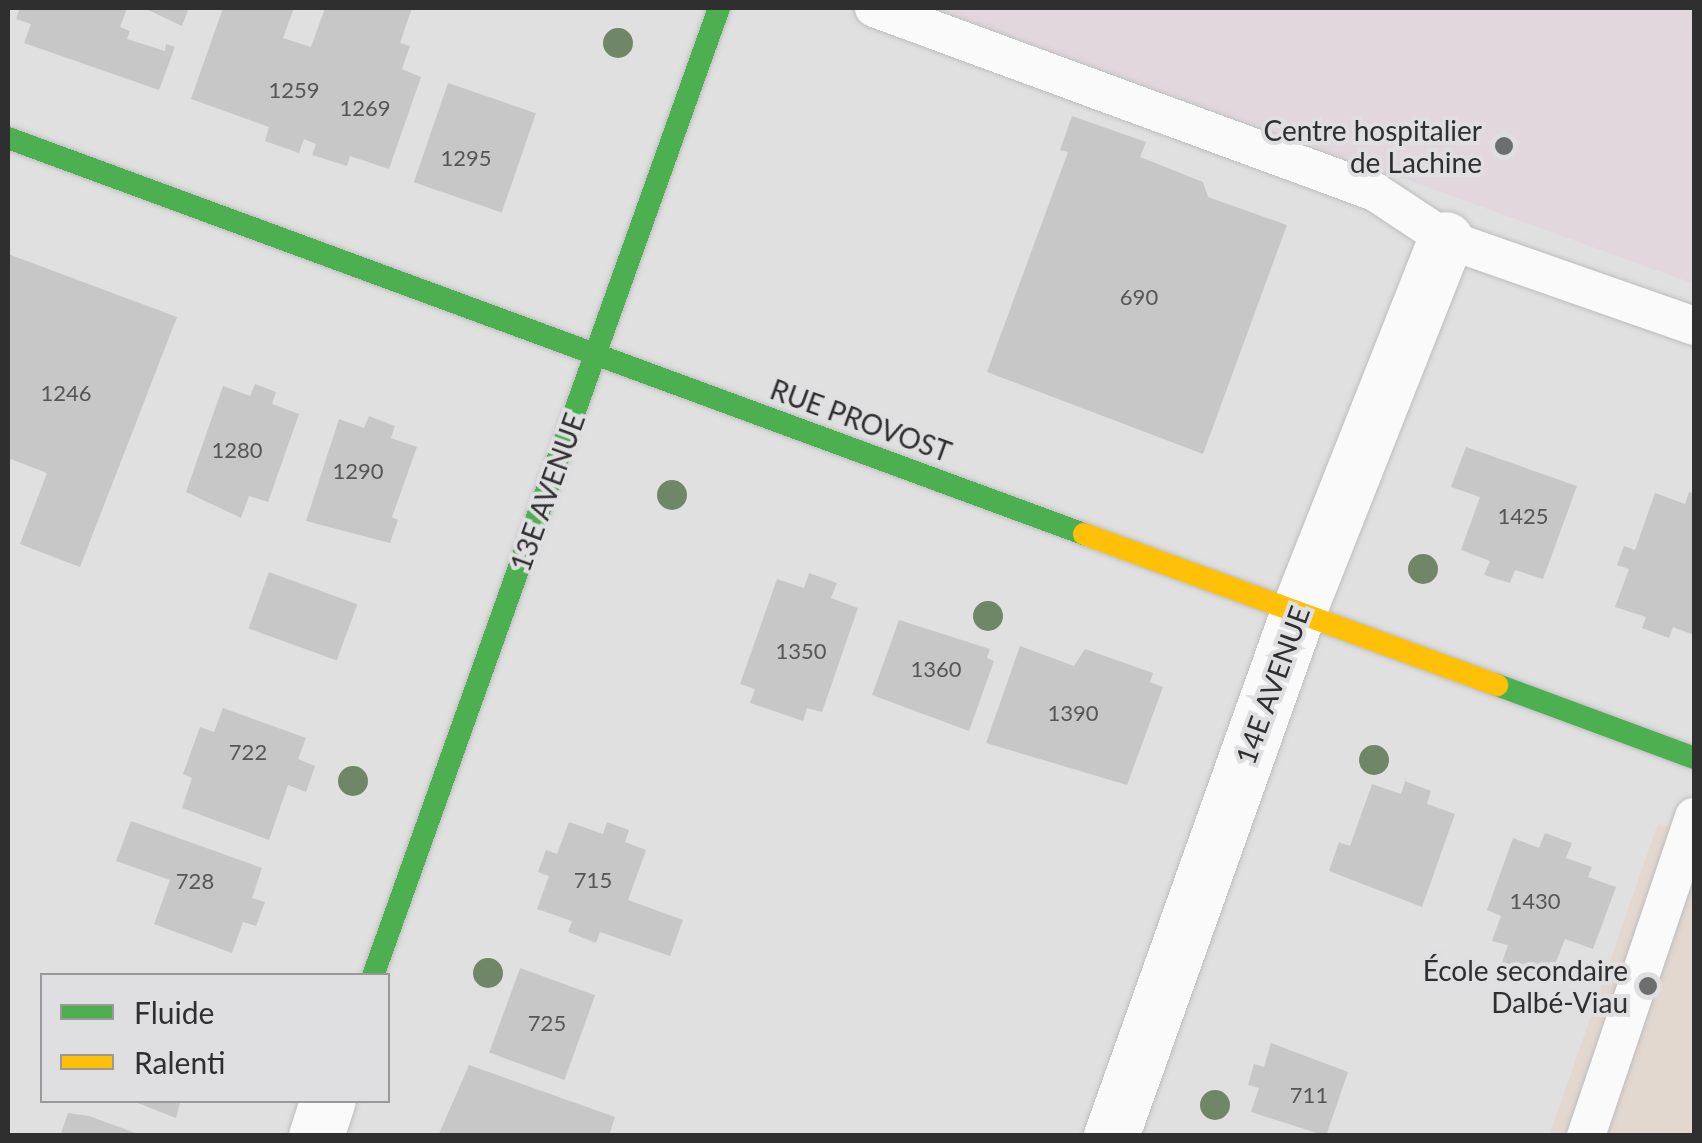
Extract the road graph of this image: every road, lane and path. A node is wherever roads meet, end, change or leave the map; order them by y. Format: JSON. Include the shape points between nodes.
{"nodes":[{"id":1,"x":719,"y":8,"type":"edge"},
{"id":2,"x":874,"y":8,"type":"edge"},
{"id":3,"x":8,"y":138,"type":"edge"},
{"id":4,"x":1446,"y":239,"type":"junction"},
{"id":5,"x":1694,"y":326,"type":"edge"},
{"id":6,"x":596,"y":355,"type":"junction"},
{"id":7,"x":1298,"y":612,"type":"junction"},
{"id":8,"x":1694,"y":758,"type":"edge"},
{"id":9,"x":1694,"y":817,"type":"edge"},
{"id":10,"x":374,"y":973,"type":"edge"},
{"id":11,"x":327,"y":1103,"type":"edge"},
{"id":12,"x":316,"y":1136,"type":"edge"},
{"id":13,"x":1111,"y":1136,"type":"edge"},
{"id":14,"x":1586,"y":1136,"type":"edge"}],
"edges":[{"from":1,"to":6,"type":"street","name":"13E AVENUE"},
{"from":2,"to":4,"type":"lane","via":[[1375,192]]},
{"from":3,"to":6,"type":"street","name":"RUE PROVOST"},
{"from":4,"to":5,"type":"lane"},
{"from":4,"to":7,"type":"street","name":"14E AVENUE"},
{"from":6,"to":7,"type":"street","name":"RUE PROVOST"},
{"from":6,"to":10,"type":"street","name":"13E AVENUE"},
{"from":7,"to":8,"type":"street","name":"RUE PROVOST"},
{"from":7,"to":13,"type":"street","name":"14E AVENUE"},
{"from":9,"to":14,"type":"lane"},
{"from":11,"to":12,"type":"street"}]}
